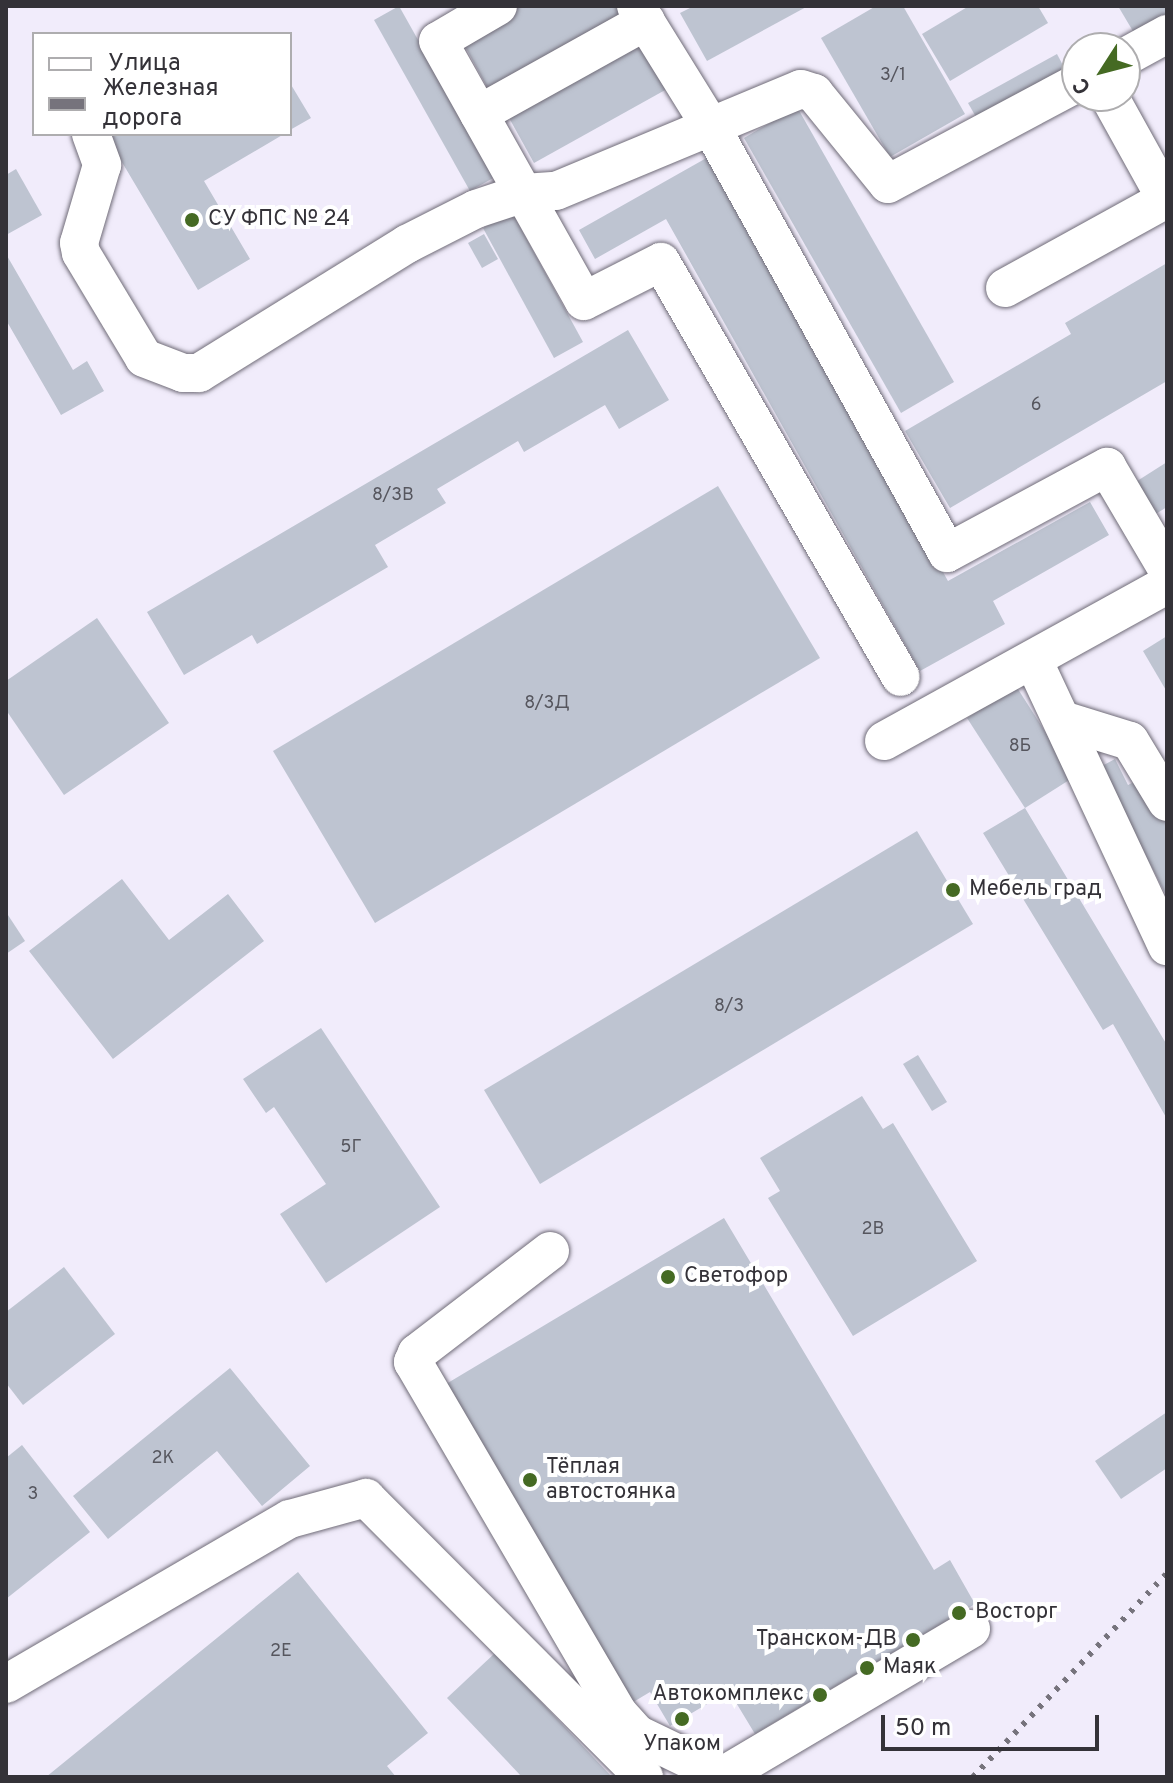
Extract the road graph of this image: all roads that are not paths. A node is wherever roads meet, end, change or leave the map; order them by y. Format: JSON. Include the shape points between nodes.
{"nodes":[{"id":1,"x":498,"y":6,"type":"edge"},
{"id":2,"x":641,"y":13,"type":"edge"},
{"id":3,"x":1167,"y":34,"type":"edge"},
{"id":4,"x":1141,"y":48,"type":"edge"},
{"id":5,"x":1061,"y":92,"type":"edge"},
{"id":6,"x":1118,"y":112,"type":"edge"},
{"id":7,"x":479,"y":114,"type":"junction"},
{"id":8,"x":711,"y":127,"type":"junction"},
{"id":9,"x":92,"y":136,"type":"edge"},
{"id":10,"x":524,"y":193,"type":"junction"},
{"id":11,"x":1005,"y":288,"type":"dead end"},
{"id":12,"x":1167,"y":569,"type":"edge"},
{"id":13,"x":1167,"y":585,"type":"edge"},
{"id":14,"x":1034,"y":662,"type":"junction"},
{"id":15,"x":901,"y":677,"type":"dead end"},
{"id":16,"x":1062,"y":720,"type":"junction"},
{"id":17,"x":884,"y":741,"type":"dead end"},
{"id":18,"x":1167,"y":802,"type":"edge"},
{"id":19,"x":1167,"y":946,"type":"edge"},
{"id":20,"x":550,"y":1251,"type":"dead end"},
{"id":21,"x":971,"y":1629,"type":"dead end"},
{"id":22,"x":6,"y":1684,"type":"edge"},
{"id":23,"x":725,"y":1776,"type":"edge"},
{"id":24,"x":644,"y":1777,"type":"edge"}],
"edges":[{"from":1,"to":7,"type":"street","via":[[438,41]]},
{"from":2,"to":7,"type":"street"},
{"from":2,"to":8,"type":"street"},
{"from":3,"to":4,"type":"street"},
{"from":5,"to":8,"type":"street","via":[[893,184],[882,183],[814,93],[801,89]]},
{"from":6,"to":11,"type":"street","via":[[1166,199]]},
{"from":7,"to":10,"type":"street"},
{"from":8,"to":10,"type":"street","via":[[556,191]]},
{"from":8,"to":12,"type":"street","via":[[947,553],[1107,467]]},
{"from":9,"to":10,"type":"street","via":[[102,165],[79,243],[81,253],[144,358],[183,373],[199,373],[407,244],[476,209]]},
{"from":10,"to":15,"type":"street","via":[[584,301],[661,262]]},
{"from":13,"to":14,"type":"street"},
{"from":14,"to":16,"type":"street"},
{"from":14,"to":17,"type":"street"},
{"from":16,"to":18,"type":"street","via":[[1130,741]]},
{"from":16,"to":19,"type":"street"},
{"from":20,"to":23,"type":"street","via":[[417,1353],[413,1362],[618,1713],[637,1734]]},
{"from":21,"to":23,"type":"street"},
{"from":22,"to":24,"type":"street","via":[[290,1519],[366,1498]]}]}
